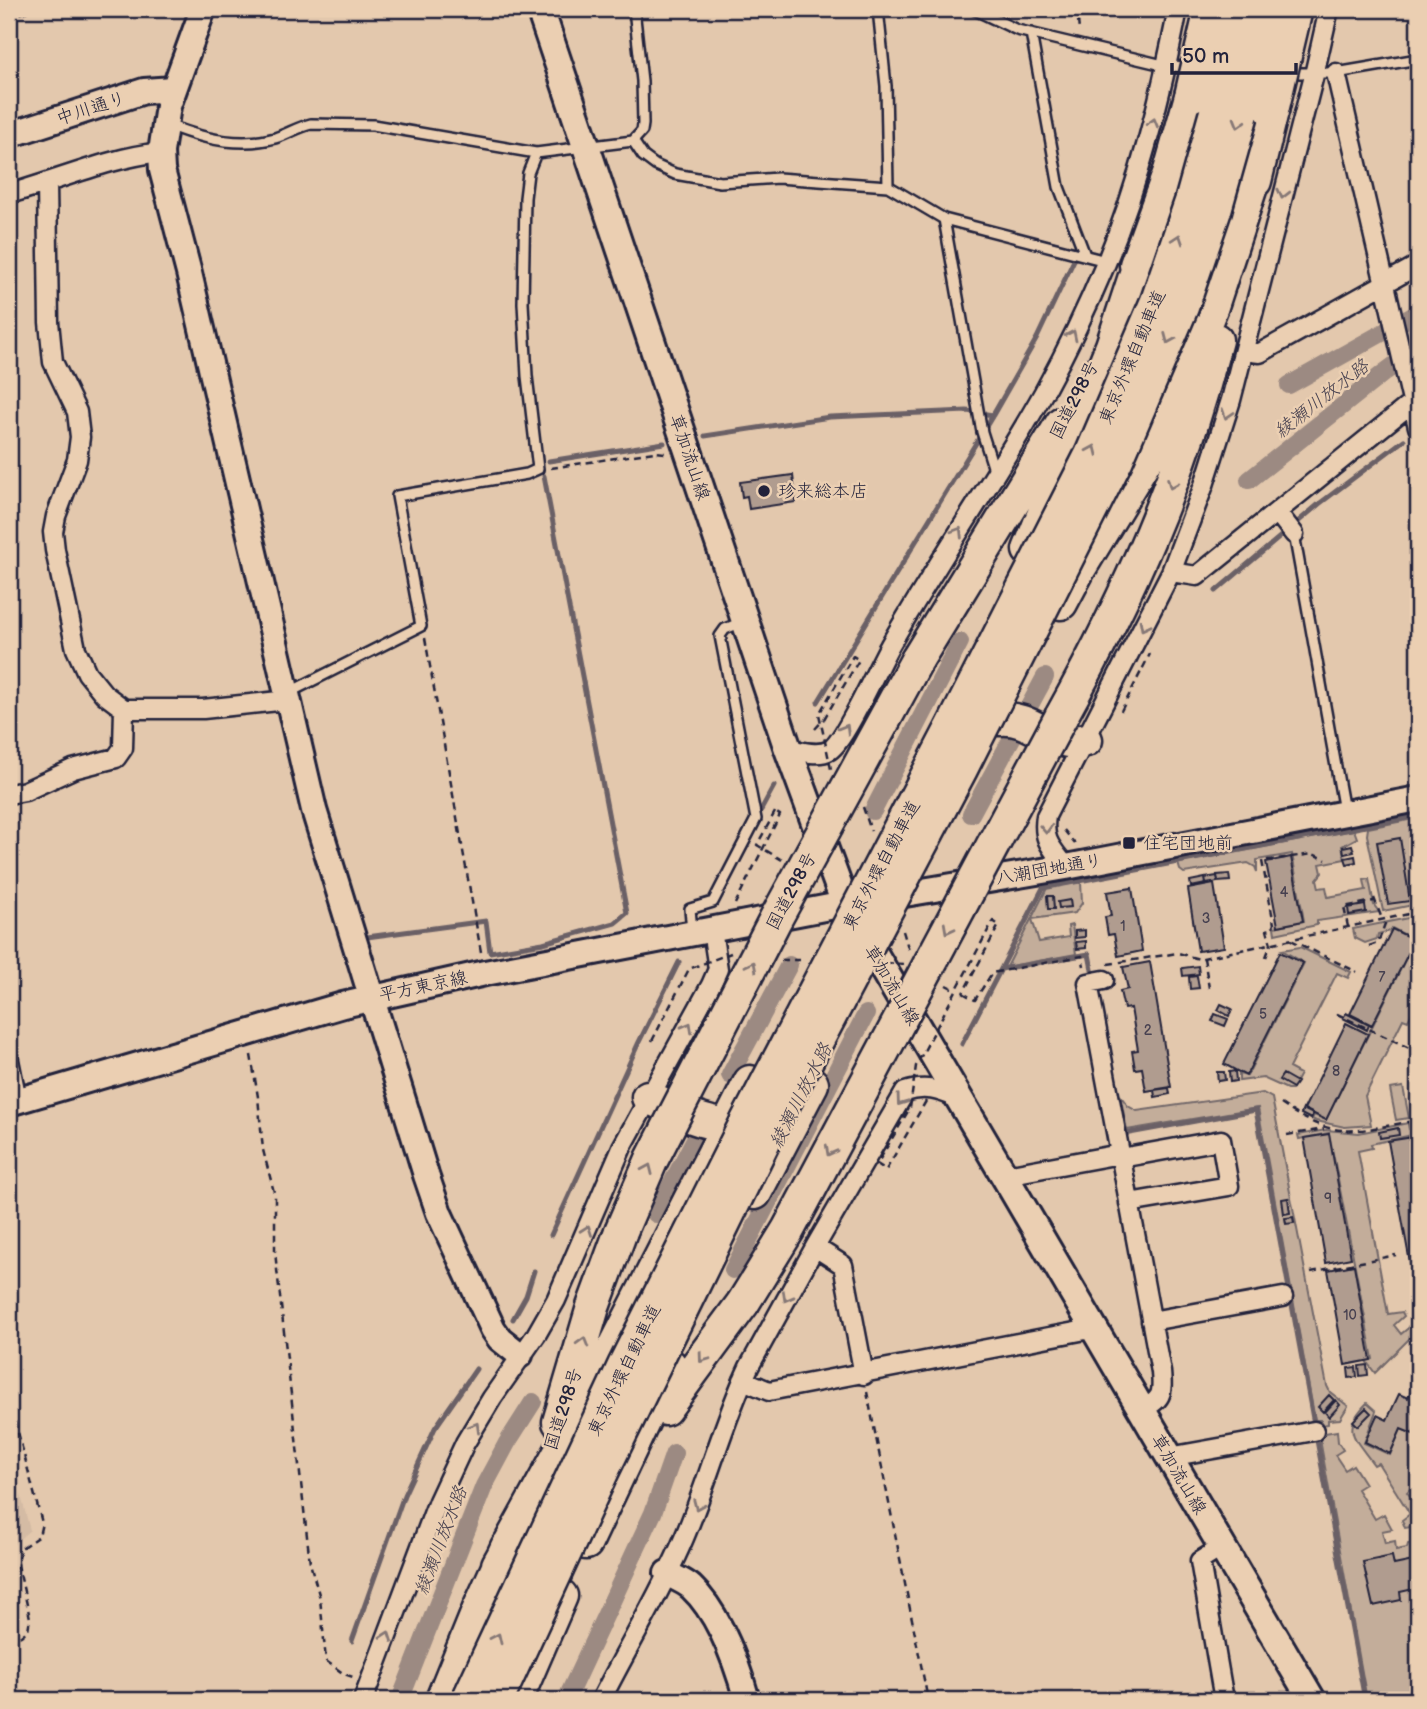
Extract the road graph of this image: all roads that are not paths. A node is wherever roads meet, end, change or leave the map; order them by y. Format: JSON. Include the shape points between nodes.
{"nodes":[{"id":1,"x":203,"y":9,"type":"edge"},
{"id":2,"x":540,"y":9,"type":"edge"},
{"id":3,"x":634,"y":9,"type":"edge"},
{"id":4,"x":878,"y":9,"type":"edge"},
{"id":5,"x":973,"y":9,"type":"edge"},
{"id":6,"x":1178,"y":9,"type":"edge"},
{"id":7,"x":1211,"y":9,"type":"edge"},
{"id":8,"x":1240,"y":9,"type":"edge"},
{"id":9,"x":1266,"y":9,"type":"edge"},
{"id":10,"x":1296,"y":9,"type":"edge"},
{"id":11,"x":1329,"y":9,"type":"edge"},
{"id":12,"x":1031,"y":33,"type":"junction"},
{"id":13,"x":1418,"y":59,"type":"edge"},
{"id":14,"x":1167,"y":65,"type":"junction"},
{"id":15,"x":1207,"y":68,"type":"dead end"},
{"id":16,"x":1220,"y":69,"type":"dead end"},
{"id":17,"x":1234,"y":70,"type":"dead end"},
{"id":18,"x":1247,"y":70,"type":"dead end"},
{"id":19,"x":1261,"y":71,"type":"dead end"},
{"id":20,"x":1274,"y":72,"type":"dead end"},
{"id":21,"x":1336,"y":73,"type":"junction"},
{"id":22,"x":1314,"y":75,"type":"junction"},
{"id":23,"x":173,"y":89,"type":"junction"},
{"id":24,"x":164,"y":123,"type":"junction"},
{"id":25,"x":9,"y":135,"type":"edge"},
{"id":26,"x":633,"y":141,"type":"junction"},
{"id":27,"x":587,"y":148,"type":"junction"},
{"id":28,"x":161,"y":152,"type":"junction"},
{"id":29,"x":536,"y":153,"type":"junction"},
{"id":30,"x":1259,"y":162,"type":"junction"},
{"id":31,"x":47,"y":183,"type":"junction"},
{"id":32,"x":888,"y":186,"type":"junction"},
{"id":33,"x":9,"y":194,"type":"edge"},
{"id":34,"x":944,"y":219,"type":"junction"},
{"id":35,"x":1145,"y":246,"type":"junction"},
{"id":36,"x":1085,"y":256,"type":"junction"},
{"id":37,"x":1106,"y":261,"type":"junction"},
{"id":38,"x":1418,"y":265,"type":"edge"},
{"id":39,"x":1384,"y":284,"type":"junction"},
{"id":40,"x":1244,"y":351,"type":"junction"},
{"id":41,"x":1415,"y":400,"type":"edge"},
{"id":42,"x":1418,"y":427,"type":"edge"},
{"id":43,"x":995,"y":473,"type":"junction"},
{"id":44,"x":1277,"y":512,"type":"junction"},
{"id":45,"x":1291,"y":530,"type":"joint"},
{"id":46,"x":1171,"y":572,"type":"junction"},
{"id":47,"x":746,"y":620,"type":"junction"},
{"id":48,"x":287,"y":697,"type":"junction"},
{"id":49,"x":124,"y":709,"type":"junction"},
{"id":50,"x":1000,"y":719,"type":"junction"},
{"id":51,"x":1086,"y":740,"type":"junction"},
{"id":52,"x":789,"y":749,"type":"junction"},
{"id":53,"x":9,"y":794,"type":"edge"},
{"id":54,"x":1418,"y":799,"type":"edge"},
{"id":55,"x":1345,"y":813,"type":"junction"},
{"id":56,"x":1066,"y":867,"type":"junction"},
{"id":57,"x":912,"y":892,"type":"junction"},
{"id":58,"x":845,"y":904,"type":"junction"},
{"id":59,"x":702,"y":932,"type":"junction"},
{"id":60,"x":876,"y":959,"type":"junction"},
{"id":61,"x":1098,"y":976,"type":"road end"},
{"id":62,"x":370,"y":998,"type":"junction"},
{"id":63,"x":9,"y":1060,"type":"edge"},
{"id":64,"x":648,"y":1097,"type":"junction"},
{"id":65,"x":961,"y":1100,"type":"junction"},
{"id":66,"x":13,"y":1101,"type":"edge"},
{"id":67,"x":727,"y":1125,"type":"junction"},
{"id":68,"x":1120,"y":1156,"type":"junction"},
{"id":69,"x":1006,"y":1175,"type":"junction"},
{"id":70,"x":1129,"y":1203,"type":"junction"},
{"id":71,"x":815,"y":1247,"type":"junction"},
{"id":72,"x":1283,"y":1297,"type":"dead end"},
{"id":73,"x":1152,"y":1321,"type":"junction"},
{"id":74,"x":1096,"y":1328,"type":"junction"},
{"id":75,"x":520,"y":1355,"type":"junction"},
{"id":76,"x":864,"y":1375,"type":"junction"},
{"id":77,"x":743,"y":1380,"type":"junction"},
{"id":78,"x":1141,"y":1410,"type":"junction"},
{"id":79,"x":1314,"y":1431,"type":"dead end"},
{"id":80,"x":1169,"y":1457,"type":"junction"},
{"id":81,"x":627,"y":1461,"type":"junction"},
{"id":82,"x":1222,"y":1547,"type":"junction"},
{"id":83,"x":498,"y":1565,"type":"junction"},
{"id":84,"x":667,"y":1573,"type":"junction"},
{"id":85,"x":366,"y":1692,"type":"edge"},
{"id":86,"x":442,"y":1700,"type":"edge"},
{"id":87,"x":468,"y":1700,"type":"edge"},
{"id":88,"x":497,"y":1700,"type":"edge"},
{"id":89,"x":516,"y":1700,"type":"edge"},
{"id":90,"x":601,"y":1700,"type":"edge"},
{"id":91,"x":747,"y":1700,"type":"edge"},
{"id":92,"x":1224,"y":1700,"type":"edge"},
{"id":93,"x":1312,"y":1700,"type":"edge"}],
"edges":[{"from":1,"to":23,"type":"street"},
{"from":2,"to":27,"type":"main road","name":"草加流山線"},
{"from":3,"to":26,"type":"lane","via":[[643,124]]},
{"from":4,"to":32,"type":"lane","via":[[886,86]]},
{"from":5,"to":12,"type":"lane"},
{"from":6,"to":14,"type":"street"},
{"from":7,"to":35,"type":"highway","name":"国道298号","bridge":true,"via":[[1191,96]]},
{"from":87,"to":8,"type":"highway","name":"東京外環自動車道","one_way":true,"bridge":true,"via":[[624,1366],[1091,455],[1157,301],[1191,202]]},
{"from":9,"to":88,"type":"highway","name":"東京外環自動車道","one_way":true,"bridge":true,"via":[[1215,210],[1182,307],[1117,458],[961,769],[764,1141],[603,1469]]},
{"from":10,"to":30,"type":"highway","bridge":true},
{"from":11,"to":22,"type":"street"},
{"from":12,"to":14,"type":"lane"},
{"from":12,"to":36,"type":"lane","via":[[1059,187]]},
{"from":13,"to":21,"type":"lane"},
{"from":14,"to":15,"type":"lane"},
{"from":37,"to":14,"type":"street","one_way":true,"via":[[1136,179]]},
{"from":16,"to":17,"type":"lane"},
{"from":18,"to":19,"type":"lane"},
{"from":20,"to":22,"type":"lane"},
{"from":21,"to":22,"type":"lane"},
{"from":21,"to":39,"type":"street"},
{"from":22,"to":40,"type":"street","one_way":true},
{"from":23,"to":24,"type":"street"},
{"from":23,"to":25,"type":"street","name":"中川通り","via":[[144,91]]},
{"from":24,"to":28,"type":"street"},
{"from":24,"to":29,"type":"lane","via":[[206,139],[243,141],[272,139],[311,124],[373,125]]},
{"from":26,"to":27,"type":"lane"},
{"from":26,"to":32,"type":"lane","via":[[655,165],[700,180],[778,178]]},
{"from":27,"to":29,"type":"lane"},
{"from":27,"to":47,"type":"main road","name":"草加流山線"},
{"from":28,"to":31,"type":"street","via":[[96,165]]},
{"from":28,"to":48,"type":"street"},
{"from":29,"to":48,"type":"lane","via":[[525,198],[523,303],[538,469],[397,496],[421,626]]},
{"from":30,"to":50,"type":"highway","via":[[1212,306],[1161,434],[1078,571]]},
{"from":30,"to":81,"type":"highway","one_way":true,"bridge":true,"via":[[1208,374],[1182,458],[1092,661],[824,1162],[743,1303]]},
{"from":31,"to":33,"type":"street"},
{"from":31,"to":49,"type":"street","via":[[53,362],[77,412],[80,437],[77,460],[55,516],[55,550],[76,649],[87,673]]},
{"from":32,"to":34,"type":"lane"},
{"from":34,"to":36,"type":"lane"},
{"from":34,"to":43,"type":"lane","via":[[982,432]]},
{"from":35,"to":58,"type":"highway","name":"国道298号","via":[[1112,346],[1032,544]]},
{"from":83,"to":35,"type":"highway","name":"国道298号","one_way":true,"bridge":true,"via":[[548,1457],[593,1307],[652,1159],[917,660],[1051,445],[1090,371]]},
{"from":36,"to":37,"type":"lane"},
{"from":43,"to":37,"type":"street","one_way":true,"via":[[1045,391]]},
{"from":38,"to":39,"type":"street"},
{"from":39,"to":40,"type":"street","via":[[1260,353]]},
{"from":39,"to":41,"type":"street"},
{"from":40,"to":46,"type":"street","one_way":true,"via":[[1204,485]]},
{"from":41,"to":42,"type":"street"},
{"from":41,"to":44,"type":"street"},
{"from":52,"to":43,"type":"street","one_way":true,"via":[[817,753],[831,749],[843,734],[896,634]]},
{"from":44,"to":45,"type":"street"},
{"from":44,"to":46,"type":"street","via":[[1197,576]]},
{"from":45,"to":55,"type":"lane"},
{"from":46,"to":51,"type":"street","one_way":true},
{"from":47,"to":52,"type":"main road","name":"草加流山線"},
{"from":47,"to":59,"type":"lane","via":[[720,636],[755,819],[713,902],[690,909]]},
{"from":48,"to":49,"type":"street","via":[[203,709]]},
{"from":48,"to":62,"type":"street","via":[[306,783]]},
{"from":49,"to":53,"type":"street","via":[[123,748],[116,758]]},
{"from":50,"to":51,"type":"highway","via":[[1022,721],[1062,741]]},
{"from":50,"to":57,"type":"highway"},
{"from":51,"to":56,"type":"street","one_way":true,"via":[[1046,816],[1046,841]]},
{"from":52,"to":58,"type":"main road","name":"草加流山線"},
{"from":54,"to":55,"type":"street","name":"八潮団地通り"},
{"from":55,"to":56,"type":"street","name":"八潮団地通り"},
{"from":56,"to":57,"type":"street","name":"八潮団地通り"},
{"from":57,"to":58,"type":"street","name":"八潮団地通り"},
{"from":57,"to":60,"type":"highway"},
{"from":58,"to":59,"type":"street","name":"平方東京線"},
{"from":58,"to":60,"type":"main road","name":"草加流山線"},
{"from":58,"to":67,"type":"highway","name":"国道298号"},
{"from":59,"to":62,"type":"street","name":"平方東京線"},
{"from":64,"to":59,"type":"street","one_way":true,"via":[[718,970]]},
{"from":60,"to":65,"type":"main road","name":"草加流山線"},
{"from":60,"to":81,"type":"highway","via":[[709,1281]]},
{"from":61,"to":68,"type":"street"},
{"from":62,"to":66,"type":"street","name":"平方東京線"},
{"from":62,"to":75,"type":"street","via":[[439,1213],[493,1329]]},
{"from":63,"to":66,"type":"street"},
{"from":64,"to":67,"type":"highway","via":[[716,1125]]},
{"from":75,"to":64,"type":"street","one_way":true,"via":[[556,1300]]},
{"from":65,"to":69,"type":"main road","name":"草加流山線"},
{"from":65,"to":71,"type":"street","one_way":true,"via":[[919,1087],[905,1092]]},
{"from":67,"to":83,"type":"highway","name":"国道298号","via":[[573,1429]]},
{"from":68,"to":69,"type":"street"},
{"from":68,"to":70,"type":"street"},
{"from":68,"to":70,"type":"street","via":[[1221,1140],[1229,1186]]},
{"from":69,"to":74,"type":"main road","name":"草加流山線"},
{"from":70,"to":73,"type":"street"},
{"from":71,"to":76,"type":"street","via":[[843,1265]]},
{"from":71,"to":77,"type":"street","one_way":true},
{"from":72,"to":73,"type":"street"},
{"from":73,"to":78,"type":"street","via":[[1163,1392]]},
{"from":74,"to":76,"type":"street"},
{"from":74,"to":78,"type":"main road","name":"草加流山線"},
{"from":85,"to":75,"type":"street","one_way":true,"via":[[438,1501],[465,1443]]},
{"from":76,"to":77,"type":"street","via":[[769,1391]]},
{"from":77,"to":84,"type":"street","one_way":true,"via":[[705,1489]]},
{"from":78,"to":80,"type":"main road","name":"草加流山線"},
{"from":79,"to":80,"type":"street"},
{"from":80,"to":82,"type":"main road","name":"草加流山線"},
{"from":81,"to":89,"type":"highway"},
{"from":82,"to":92,"type":"street","via":[[1200,1561]]},
{"from":82,"to":93,"type":"main road","name":"草加流山線"},
{"from":83,"to":86,"type":"highway","name":"国道298号"},
{"from":84,"to":90,"type":"street"},
{"from":84,"to":91,"type":"street","via":[[688,1585],[713,1616]]}]}
